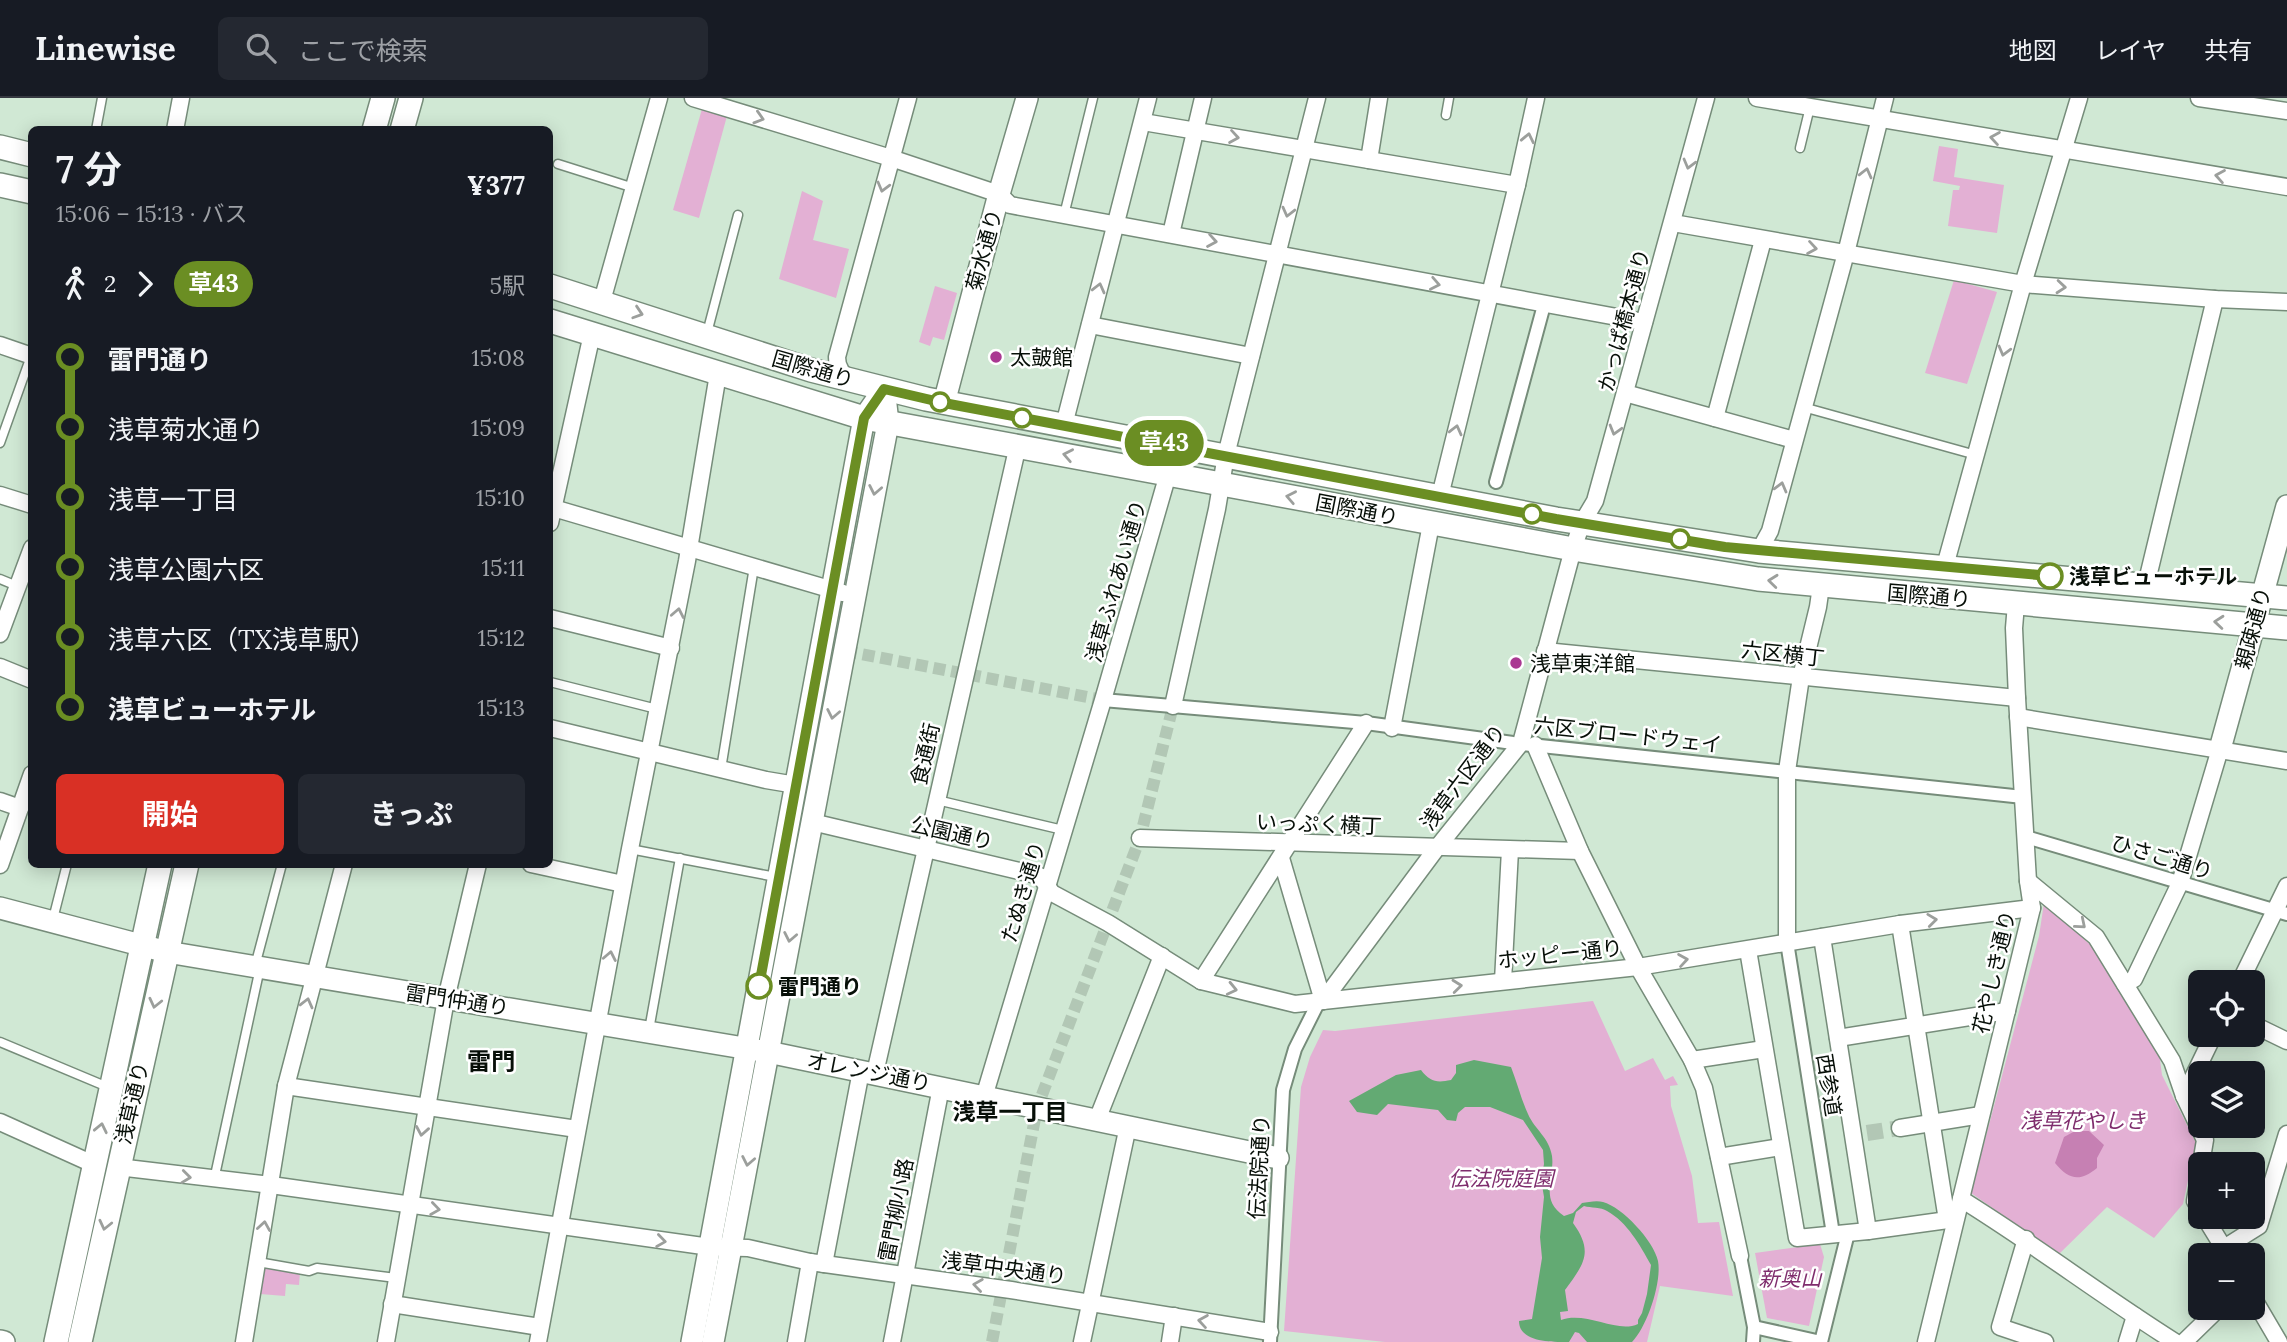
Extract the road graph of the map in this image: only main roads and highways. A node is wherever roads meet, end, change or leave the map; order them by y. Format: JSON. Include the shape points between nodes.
{"nodes":[{"id":1,"x":383,"y":98,"type":"edge"},
{"id":2,"x":411,"y":98,"type":"edge"},
{"id":3,"x":375,"y":126,"type":"edge"},
{"id":4,"x":403,"y":126,"type":"edge"},
{"id":5,"x":0,"y":147,"type":"edge"},
{"id":6,"x":28,"y":154,"type":"edge"},
{"id":7,"x":0,"y":185,"type":"edge"},
{"id":8,"x":28,"y":191,"type":"edge"},
{"id":9,"x":553,"y":286,"type":"edge"},
{"id":10,"x":553,"y":322,"type":"edge"},
{"id":11,"x":2287,"y":598,"type":"edge"},
{"id":12,"x":2287,"y":628,"type":"edge"},
{"id":13,"x":159,"y":868,"type":"edge"},
{"id":14,"x":186,"y":868,"type":"edge"},
{"id":15,"x":56,"y":1342,"type":"edge"},
{"id":16,"x":80,"y":1342,"type":"edge"}],
"edges":[{"from":1,"to":3,"type":"main road"},
{"from":2,"to":4,"type":"main road"},
{"from":5,"to":6,"type":"main road"},
{"from":7,"to":8,"type":"main road"},
{"from":9,"to":11,"type":"main road","name":"国際通り","one_way":true,"via":[[811,370],[944,403],[1583,523],[1759,551]]},
{"from":12,"to":10,"type":"main road","name":"国際通り","one_way":true,"via":[[1715,574],[1431,524],[864,418]]},
{"from":15,"to":13,"type":"main road","name":"浅草通り","one_way":true},
{"from":14,"to":16,"type":"main road","name":"浅草通り","one_way":true}]}
